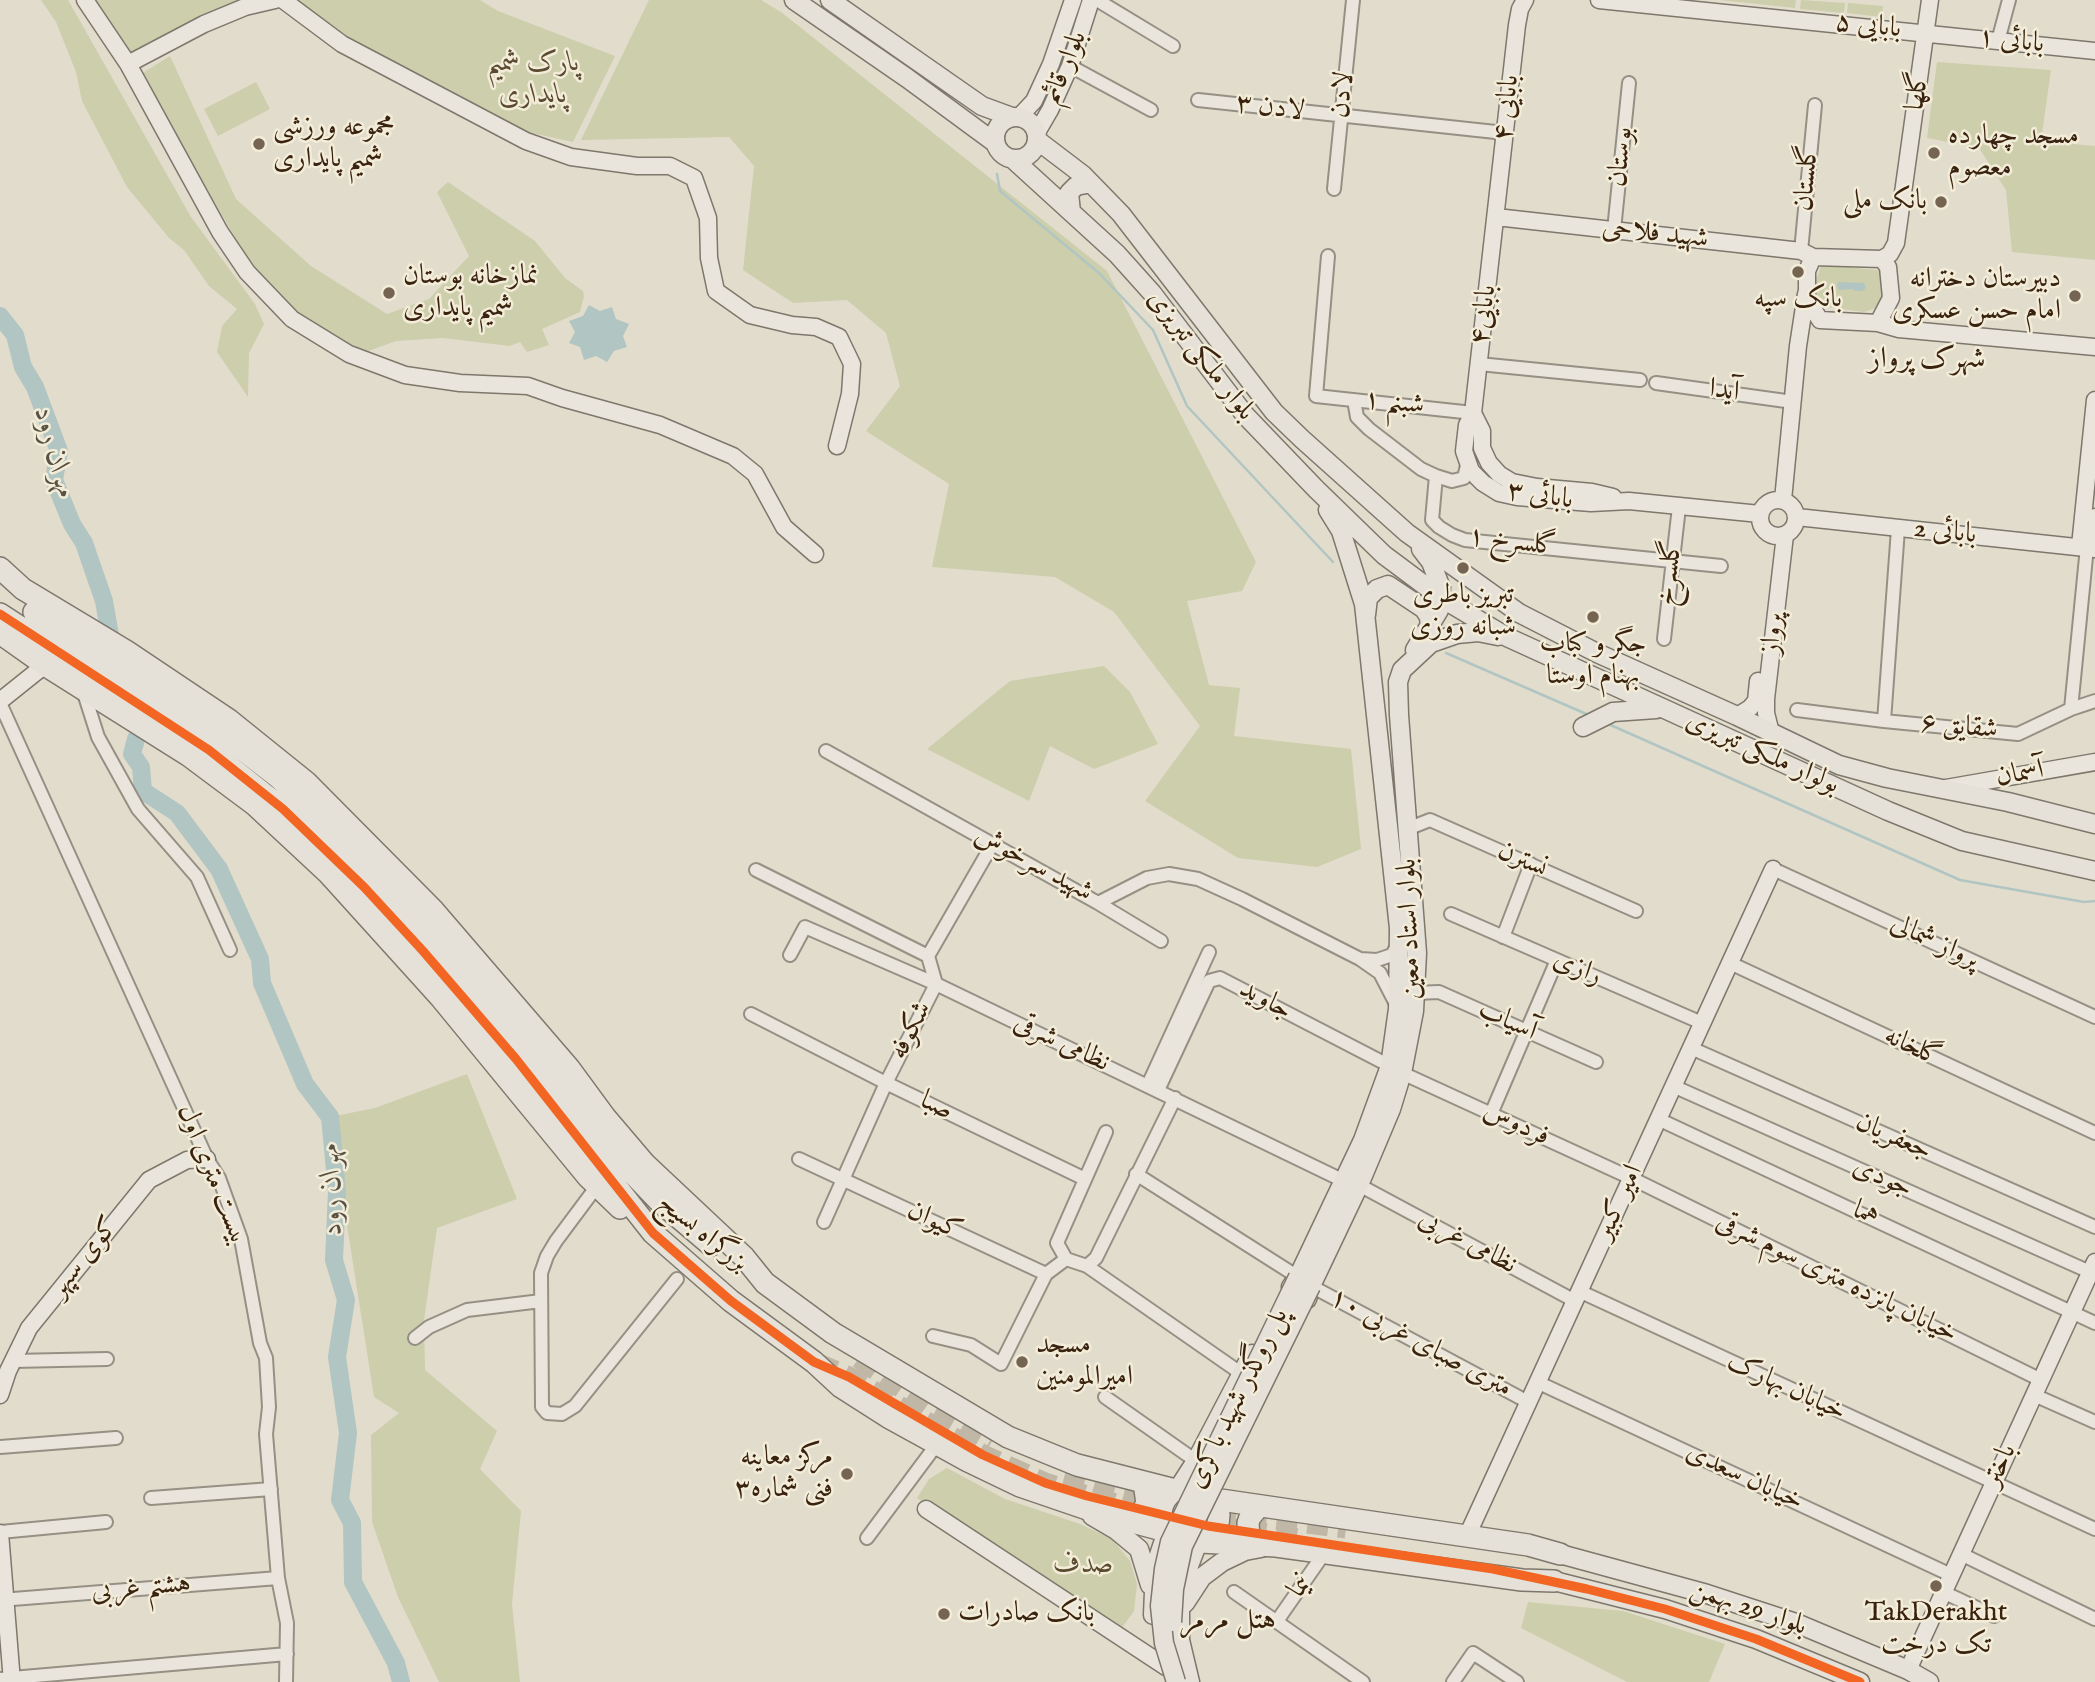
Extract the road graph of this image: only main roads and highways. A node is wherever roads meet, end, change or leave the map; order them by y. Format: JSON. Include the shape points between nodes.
{"nodes":[{"id":1,"x":794,"y":0,"type":"edge"},
{"id":2,"x":830,"y":0,"type":"edge"},
{"id":3,"x":1015,"y":117,"type":"junction"},
{"id":4,"x":1037,"y":137,"type":"junction"},
{"id":5,"x":995,"y":142,"type":"junction"},
{"id":6,"x":1014,"y":160,"type":"junction"},
{"id":7,"x":1091,"y":183,"type":"junction"},
{"id":8,"x":1071,"y":212,"type":"junction"},
{"id":9,"x":1316,"y":489,"type":"junction"},
{"id":10,"x":1410,"y":535,"type":"junction"},
{"id":11,"x":0,"y":568,"type":"edge"},
{"id":12,"x":9,"y":597,"type":"edge"},
{"id":13,"x":1443,"y":599,"type":"joint"},
{"id":14,"x":1365,"y":619,"type":"junction"},
{"id":15,"x":1430,"y":628,"type":"junction"},
{"id":16,"x":0,"y":633,"type":"edge"},
{"id":17,"x":1507,"y":637,"type":"junction"},
{"id":18,"x":1402,"y":670,"type":"junction"},
{"id":19,"x":1670,"y":713,"type":"junction"},
{"id":20,"x":1583,"y":727,"type":"dead end"},
{"id":21,"x":2095,"y":824,"type":"edge"},
{"id":22,"x":2095,"y":871,"type":"edge"},
{"id":23,"x":1396,"y":1070,"type":"junction"},
{"id":24,"x":653,"y":1233,"type":"junction"},
{"id":25,"x":1304,"y":1282,"type":"junction"},
{"id":26,"x":1144,"y":1482,"type":"junction"},
{"id":27,"x":1176,"y":1489,"type":"junction"},
{"id":28,"x":1213,"y":1499,"type":"junction"},
{"id":29,"x":1065,"y":1502,"type":"junction"},
{"id":30,"x":1259,"y":1506,"type":"junction"},
{"id":31,"x":1134,"y":1523,"type":"junction"},
{"id":32,"x":1167,"y":1532,"type":"junction"},
{"id":33,"x":1199,"y":1542,"type":"junction"},
{"id":34,"x":1253,"y":1543,"type":"junction"},
{"id":35,"x":1276,"y":1546,"type":"junction"},
{"id":36,"x":1560,"y":1554,"type":"joint"},
{"id":37,"x":1554,"y":1581,"type":"joint"},
{"id":38,"x":1153,"y":1595,"type":"junction"},
{"id":39,"x":1180,"y":1613,"type":"junction"},
{"id":40,"x":1179,"y":1678,"type":"edge"},
{"id":41,"x":1860,"y":1682,"type":"edge"},
{"id":42,"x":1930,"y":1682,"type":"edge"}],
"edges":[{"from":1,"to":5,"type":"main road"},
{"from":2,"to":3,"type":"main road","via":[[982,106]]},
{"from":3,"to":4,"type":"main road","via":[[1030,123]]},
{"from":3,"to":5,"type":"main road","via":[[996,129]]},
{"from":4,"to":6,"type":"main road","via":[[1027,157]]},
{"from":4,"to":7,"type":"main road","name":"بلوار ملکى تبریزى"},
{"from":5,"to":6,"type":"main road","via":[[1001,154]]},
{"from":6,"to":8,"type":"main road","name":"بلوار ملکى تبریزى"},
{"from":7,"to":8,"type":"main road","via":[[1069,193]]},
{"from":7,"to":10,"type":"main road","name":"بلوار ملکى تبریزى","via":[[1121,214],[1274,412]]},
{"from":8,"to":9,"type":"main road","name":"بلوار ملکى تبریزى","via":[[1117,254],[1245,415]]},
{"from":9,"to":13,"type":"main road","name":"بلوار ملکى تبریزى","via":[[1384,555]]},
{"from":9,"to":14,"type":"main road","name":"بلوار استاد معین","via":[[1341,531]]},
{"from":10,"to":15,"type":"main road","via":[[1431,562],[1441,588],[1439,610]]},
{"from":10,"to":21,"type":"main road","name":"بولوار ملکی تبریزی","via":[[1519,613],[1839,765]]},
{"from":11,"to":12,"type":"highway"},
{"from":12,"to":24,"type":"highway","name":"بزرگراه بسیج","via":[[284,809],[364,887],[516,1059]]},
{"from":12,"to":26,"type":"highway","via":[[126,651],[229,720],[306,782],[434,911],[645,1164],[744,1257],[765,1283],[833,1333],[1008,1437],[1077,1465]]},
{"from":13,"to":17,"type":"main road","name":"بولوار ملکی تبریزی"},
{"from":14,"to":15,"type":"main road","via":[[1368,597],[1388,585],[1424,609]]},
{"from":14,"to":23,"type":"main road","name":"بلوار استاد معین","via":[[1400,941]]},
{"from":15,"to":18,"type":"main road"},
{"from":16,"to":24,"type":"highway","via":[[188,755],[255,805],[327,873],[475,1038],[597,1186]]},
{"from":17,"to":18,"type":"main road","via":[[1478,632],[1443,638],[1424,648]]},
{"from":17,"to":19,"type":"main road","name":"بولوار ملکی تبریزی"},
{"from":18,"to":23,"type":"main road","name":"بلوار استاد معین","via":[[1399,715],[1417,953],[1414,1011]]},
{"from":19,"to":20,"type":"main road","via":[[1627,709]]},
{"from":19,"to":22,"type":"main road","name":"بولوار ملکی تبریزی","via":[[1962,841]]},
{"from":23,"to":25,"type":"main road","name":"بلوار استاد معین","via":[[1363,1140],[1352,1183]]},
{"from":24,"to":29,"type":"highway","name":"بزرگراه بسیج","via":[[841,1387],[937,1444],[1020,1486]]},
{"from":25,"to":27,"type":"main road","via":[[1280,1302],[1196,1461]]},
{"from":25,"to":28,"type":"main road","via":[[1303,1314]]},
{"from":25,"to":40,"type":"main road","name":"پل روگذر شهید باکری","bridge":true,"via":[[1170,1542],[1160,1606],[1164,1643]]},
{"from":26,"to":27,"type":"highway"},
{"from":26,"to":31,"type":"highway","via":[[1147,1504]]},
{"from":27,"to":28,"type":"highway","via":[[1197,1487]]},
{"from":27,"to":32,"type":"highway","via":[[1161,1513]]},
{"from":28,"to":30,"type":"highway"},
{"from":28,"to":33,"type":"highway","via":[[1217,1524]]},
{"from":29,"to":31,"type":"highway","name":"بزرگراه بسیج"},
{"from":29,"to":38,"type":"main road","via":[[1116,1530],[1139,1549]]},
{"from":30,"to":34,"type":"highway","via":[[1248,1523]]},
{"from":30,"to":36,"type":"highway","via":[[1528,1545]]},
{"from":31,"to":32,"type":"highway","name":"بزرگراه بسیج"},
{"from":32,"to":33,"type":"highway","via":[[1182,1543]]},
{"from":32,"to":38,"type":"main road","via":[[1155,1567]]},
{"from":33,"to":34,"type":"highway"},
{"from":33,"to":39,"type":"main road","via":[[1187,1571]]},
{"from":34,"to":35,"type":"highway"},
{"from":35,"to":37,"type":"highway"},
{"from":35,"to":39,"type":"main road","via":[[1245,1551],[1222,1562],[1202,1577]]},
{"from":36,"to":42,"type":"main road","name":"بلوار 29 بهمن","via":[[1696,1590],[1796,1623]]},
{"from":37,"to":41,"type":"main road","name":"بلوار 29 بهمن","via":[[1756,1639]]},
{"from":38,"to":40,"type":"main road","via":[[1157,1643]]},
{"from":39,"to":40,"type":"main road"}]}
